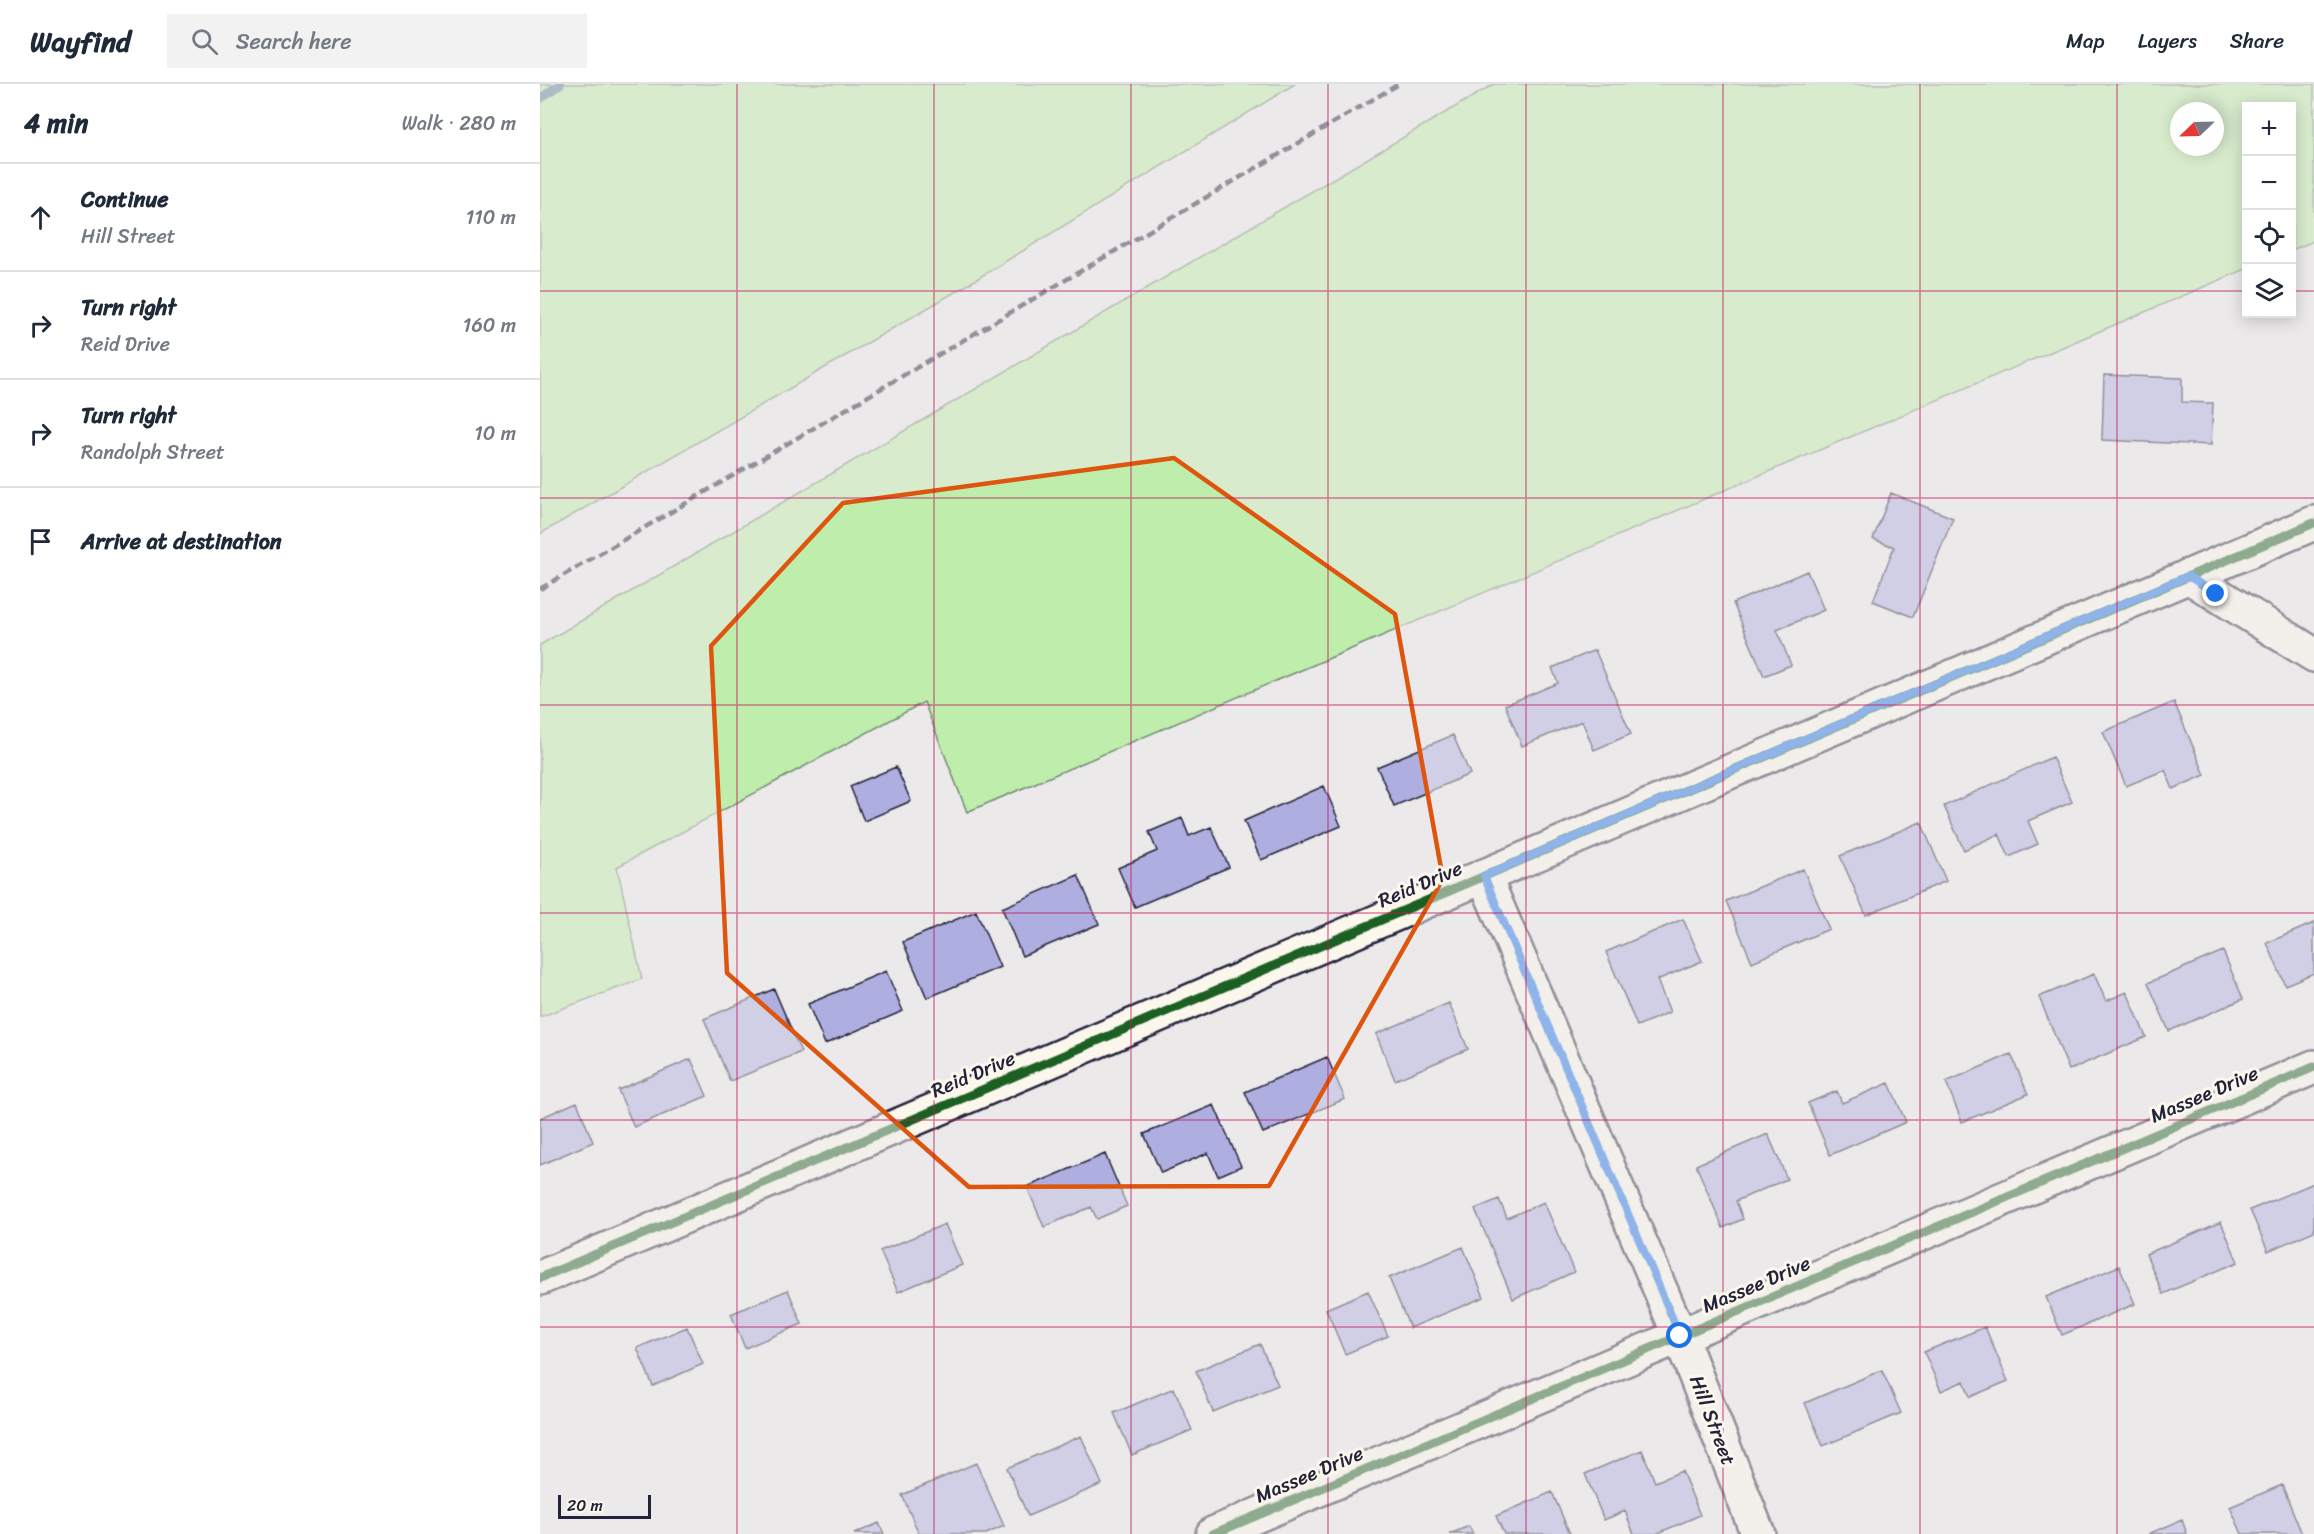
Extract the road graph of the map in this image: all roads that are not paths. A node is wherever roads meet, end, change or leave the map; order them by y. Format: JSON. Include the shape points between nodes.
{"nodes":[{"id":1,"x":2314,"y":523,"type":"edge"},
{"id":2,"x":2188,"y":576,"type":"junction"},
{"id":3,"x":2314,"y":655,"type":"edge"},
{"id":4,"x":1484,"y":876,"type":"junction"},
{"id":5,"x":2314,"y":1067,"type":"edge"},
{"id":6,"x":540,"y":1278,"type":"edge"},
{"id":7,"x":1680,"y":1336,"type":"junction"},
{"id":8,"x":1213,"y":1534,"type":"edge"},
{"id":9,"x":1758,"y":1534,"type":"edge"}],
"edges":[{"from":1,"to":2,"type":"street","name":"Reid Drive"},
{"from":2,"to":3,"type":"street"},
{"from":2,"to":4,"type":"street","name":"Reid Drive"},
{"from":4,"to":6,"type":"street","name":"Reid Drive"},
{"from":4,"to":7,"type":"street","name":"Hill Street"},
{"from":5,"to":7,"type":"street","name":"Massee Drive"},
{"from":7,"to":8,"type":"street","name":"Massee Drive"},
{"from":7,"to":9,"type":"street","name":"Hill Street"}]}
